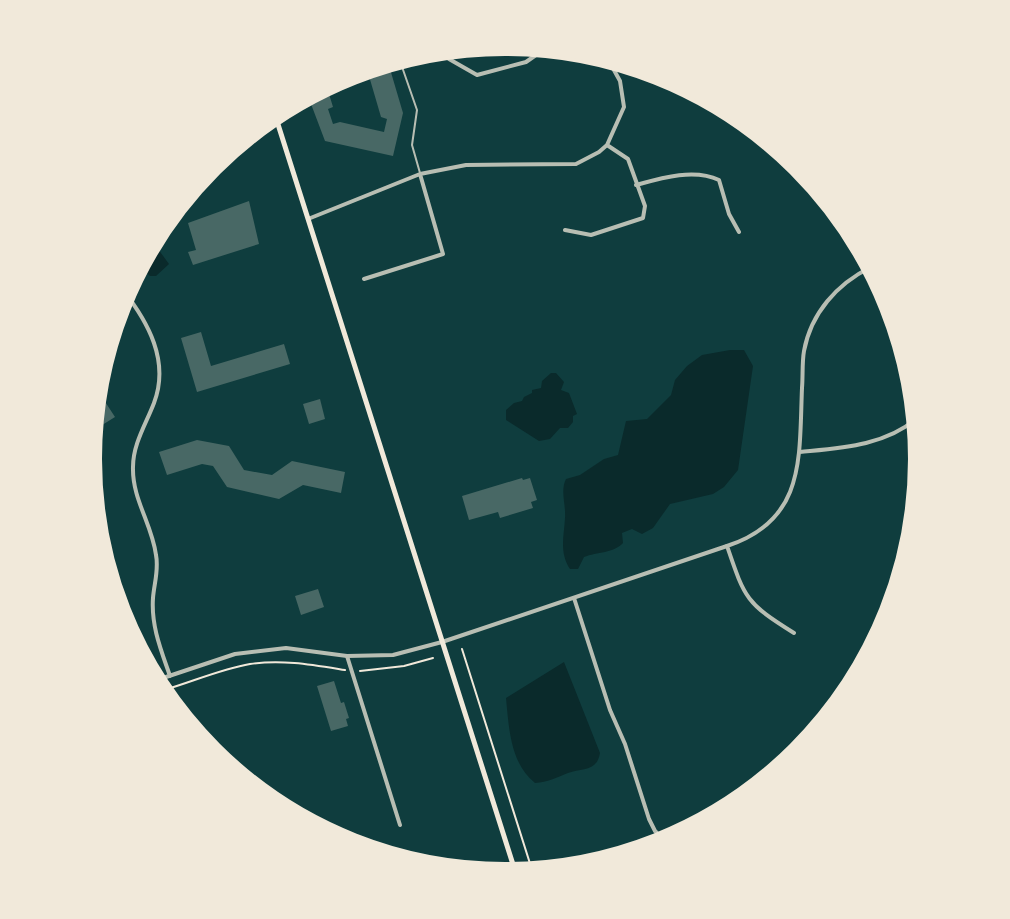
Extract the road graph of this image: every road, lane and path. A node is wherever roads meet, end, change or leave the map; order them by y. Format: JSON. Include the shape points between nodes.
{"nodes":[{"id":1,"x":536,"y":55,"type":"edge"},
{"id":2,"x":448,"y":58,"type":"edge"},
{"id":3,"x":402,"y":68,"type":"edge"},
{"id":4,"x":613,"y":69,"type":"edge"},
{"id":5,"x":278,"y":124,"type":"edge"},
{"id":6,"x":607,"y":145,"type":"junction"},
{"id":7,"x":420,"y":174,"type":"junction"},
{"id":8,"x":636,"y":185,"type":"junction"},
{"id":9,"x":308,"y":219,"type":"junction"},
{"id":10,"x":565,"y":230,"type":"dead end"},
{"id":11,"x":739,"y":232,"type":"dead end"},
{"id":12,"x":864,"y":271,"type":"edge"},
{"id":13,"x":364,"y":279,"type":"dead end"},
{"id":14,"x":131,"y":302,"type":"edge"},
{"id":15,"x":909,"y":424,"type":"edge"},
{"id":16,"x":800,"y":452,"type":"junction"},
{"id":17,"x":727,"y":546,"type":"junction"},
{"id":18,"x":574,"y":598,"type":"junction"},
{"id":19,"x":794,"y":633,"type":"dead end"},
{"id":20,"x":442,"y":642,"type":"junction"},
{"id":21,"x":462,"y":649,"type":"dead end"},
{"id":22,"x":347,"y":656,"type":"junction"},
{"id":23,"x":433,"y":658,"type":"dead end"},
{"id":24,"x":352,"y":671,"type":"junction"},
{"id":25,"x":170,"y":676,"type":"junction"},
{"id":26,"x":164,"y":678,"type":"edge"},
{"id":27,"x":170,"y":688,"type":"edge"},
{"id":28,"x":710,"y":810,"type":"edge"},
{"id":29,"x":687,"y":822,"type":"edge"},
{"id":30,"x":400,"y":825,"type":"dead end"},
{"id":31,"x":659,"y":835,"type":"edge"},
{"id":32,"x":530,"y":864,"type":"edge"},
{"id":33,"x":513,"y":865,"type":"edge"}],
"edges":[{"from":1,"to":2,"type":"street","via":[[477,75]]},
{"from":3,"to":7,"type":"lane","via":[[417,114],[412,145]]},
{"from":4,"to":6,"type":"street","via":[[624,107]]},
{"from":5,"to":9,"type":"main road"},
{"from":6,"to":7,"type":"street","via":[[576,164],[466,165]]},
{"from":6,"to":8,"type":"street","via":[[628,159]]},
{"from":7,"to":9,"type":"street"},
{"from":7,"to":13,"type":"street","via":[[443,254]]},
{"from":8,"to":10,"type":"street","via":[[645,206],[643,218],[591,235]]},
{"from":8,"to":11,"type":"street","via":[[665,177],[711,176],[719,180]]},
{"from":9,"to":20,"type":"main road"},
{"from":12,"to":16,"type":"street","via":[[828,299],[813,323],[804,351]]},
{"from":14,"to":25,"type":"street","via":[[157,351],[155,400],[133,463],[134,486],[156,555],[154,624]]},
{"from":15,"to":16,"type":"street","via":[[852,448]]},
{"from":16,"to":17,"type":"street","via":[[788,501],[772,523]]},
{"from":17,"to":18,"type":"street"},
{"from":17,"to":19,"type":"street","via":[[742,591],[756,608]]},
{"from":18,"to":20,"type":"street"},
{"from":18,"to":31,"type":"street"},
{"from":20,"to":22,"type":"street","via":[[393,655]]},
{"from":20,"to":33,"type":"main road"},
{"from":21,"to":32,"type":"path"},
{"from":22,"to":24,"type":"street"},
{"from":22,"to":25,"type":"street","via":[[286,648],[235,654]]},
{"from":23,"to":24,"type":"path"},
{"from":24,"to":27,"type":"path","via":[[297,663],[248,665]]},
{"from":24,"to":30,"type":"street"},
{"from":25,"to":26,"type":"street"},
{"from":28,"to":29,"type":"street"}]}
